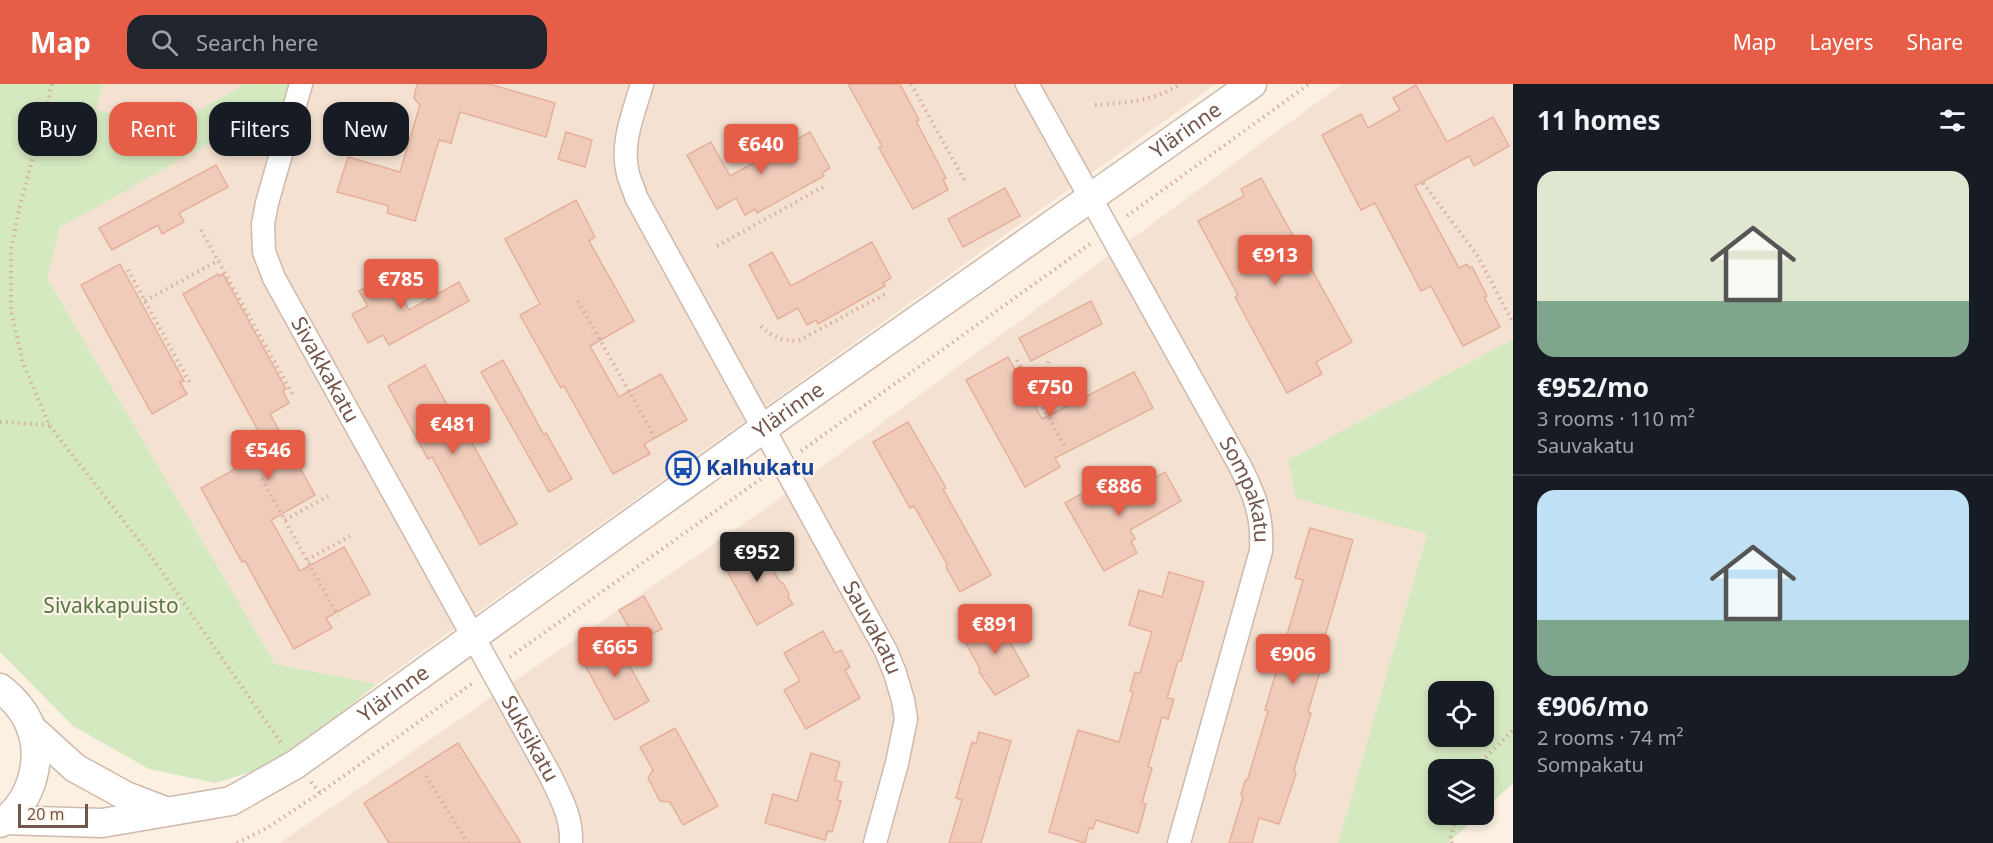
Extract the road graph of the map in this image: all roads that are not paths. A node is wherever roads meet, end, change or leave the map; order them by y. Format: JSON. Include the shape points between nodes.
{"nodes":[{"id":1,"x":301,"y":84,"type":"edge"},
{"id":2,"x":642,"y":84,"type":"edge"},
{"id":3,"x":1028,"y":84,"type":"edge"},
{"id":4,"x":1252,"y":84,"type":"edge"},
{"id":5,"x":1091,"y":199,"type":"junction"},
{"id":6,"x":763,"y":429,"type":"junction"},
{"id":7,"x":473,"y":638,"type":"junction"},
{"id":8,"x":0,"y":688,"type":"edge"},
{"id":9,"x":31,"y":728,"type":"junction"},
{"id":10,"x":167,"y":811,"type":"junction"},
{"id":11,"x":2,"y":822,"type":"edge"},
{"id":12,"x":571,"y":843,"type":"edge"},
{"id":13,"x":875,"y":843,"type":"edge"},
{"id":14,"x":1179,"y":843,"type":"edge"}],
"edges":[{"from":1,"to":7,"type":"street","name":"Sivakkakatu","via":[[267,203],[264,252],[274,279]]},
{"from":2,"to":6,"type":"street","via":[[626,155],[636,197]]},
{"from":3,"to":5,"type":"street","name":"Sompakatu"},
{"from":4,"to":5,"type":"street","name":"Ylärinne"},
{"from":5,"to":6,"type":"street","name":"Ylärinne"},
{"from":5,"to":14,"type":"street","name":"Sompakatu","via":[[1248,481],[1262,531],[1261,551]]},
{"from":6,"to":7,"type":"street","name":"Ylärinne"},
{"from":6,"to":13,"type":"street","name":"Sauvakatu","via":[[886,651],[903,700],[903,740]]},
{"from":7,"to":10,"type":"street","name":"Ylärinne","via":[[296,764],[231,801]]},
{"from":7,"to":12,"type":"street","name":"Suksikatu","via":[[565,805]]},
{"from":8,"to":9,"type":"street","via":[[19,706]]},
{"from":9,"to":10,"type":"street","name":"Ylärinne","via":[[75,768],[126,796]]},
{"from":9,"to":11,"type":"street","via":[[36,762],[33,779],[16,809]]},
{"from":10,"to":11,"type":"street","name":"Ylärinne","via":[[102,823]]}]}
